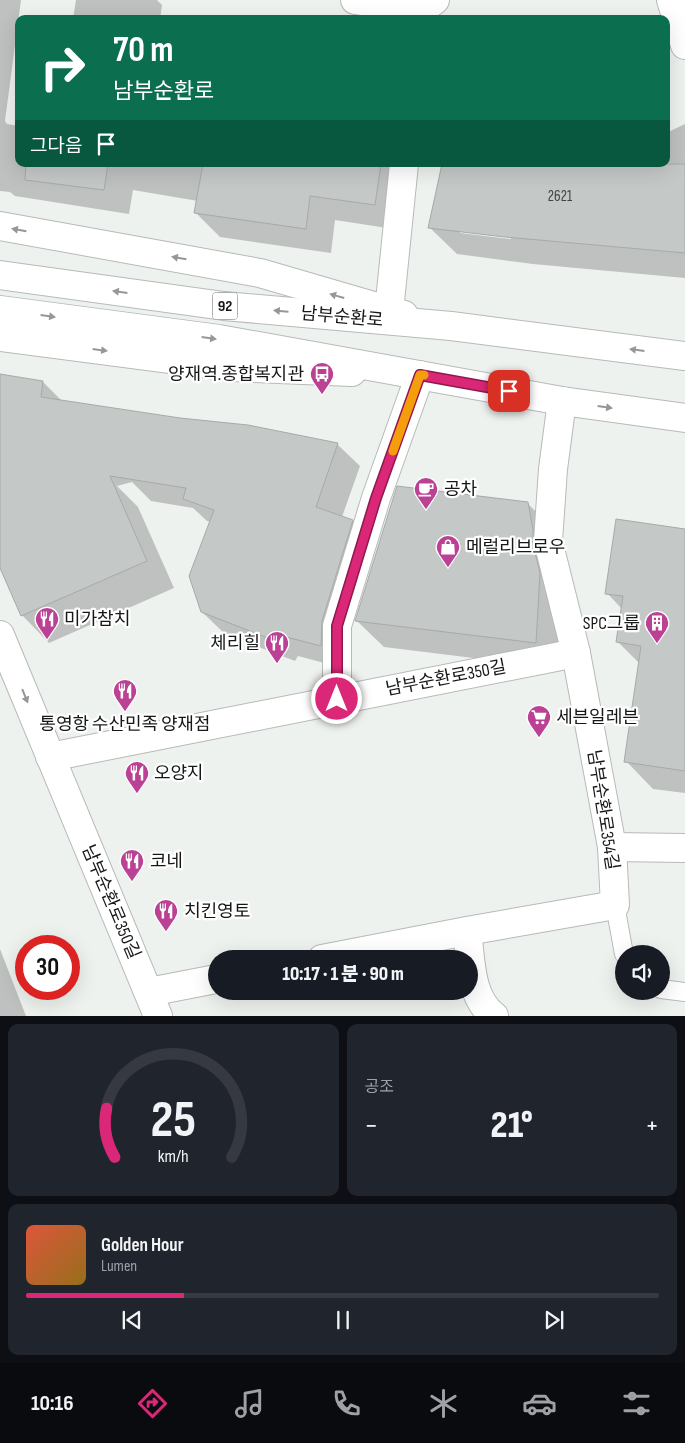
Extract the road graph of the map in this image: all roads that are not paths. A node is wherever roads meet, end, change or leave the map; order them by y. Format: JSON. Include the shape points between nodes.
{"nodes":[{"id":1,"x":355,"y":0,"type":"edge"},
{"id":2,"x":670,"y":0,"type":"edge"},
{"id":3,"x":424,"y":7,"type":"edge"},
{"id":4,"x":685,"y":46,"type":"edge"},
{"id":5,"x":404,"y":167,"type":"edge"},
{"id":6,"x":0,"y":226,"type":"edge"},
{"id":7,"x":0,"y":275,"type":"edge"},
{"id":8,"x":0,"y":310,"type":"edge"},
{"id":9,"x":389,"y":311,"type":"junction"},
{"id":10,"x":452,"y":326,"type":"junction"},
{"id":11,"x":0,"y":337,"type":"edge"},
{"id":12,"x":685,"y":356,"type":"edge"},
{"id":13,"x":420,"y":375,"type":"junction"},
{"id":14,"x":562,"y":401,"type":"junction"},
{"id":15,"x":685,"y":418,"type":"edge"},
{"id":16,"x":0,"y":635,"type":"edge"},
{"id":17,"x":576,"y":653,"type":"junction"},
{"id":18,"x":7,"y":673,"type":"edge"},
{"id":19,"x":337,"y":699,"type":"junction"},
{"id":20,"x":50,"y":757,"type":"junction"},
{"id":21,"x":612,"y":847,"type":"junction"},
{"id":22,"x":685,"y":848,"type":"edge"},
{"id":23,"x":615,"y":905,"type":"junction"},
{"id":24,"x":467,"y":931,"type":"junction"},
{"id":25,"x":622,"y":945,"type":"edge"},
{"id":26,"x":369,"y":950,"type":"edge"},
{"id":27,"x":208,"y":982,"type":"edge"},
{"id":28,"x":670,"y":990,"type":"edge"},
{"id":29,"x":685,"y":992,"type":"edge"},
{"id":30,"x":154,"y":1004,"type":"edge"},
{"id":31,"x":494,"y":1016,"type":"edge"}],
"edges":[{"from":1,"to":3,"type":"street"},
{"from":2,"to":4,"type":"street"},
{"from":5,"to":9,"type":"street"},
{"from":9,"to":6,"type":"street","one_way":true,"via":[[260,273]]},
{"from":10,"to":7,"type":"street","name":"남부순환로","number":"92","one_way":true,"via":[[224,306]]},
{"from":8,"to":13,"type":"street","number":"92","one_way":true,"via":[[218,339]]},
{"from":9,"to":10,"type":"street"},
{"from":12,"to":10,"type":"street","name":"남부순환로","number":"92","one_way":true},
{"from":11,"to":13,"type":"street","one_way":true,"via":[[232,367]]},
{"from":13,"to":14,"type":"street","number":"92"},
{"from":13,"to":19,"type":"street","via":[[376,498],[337,626]]},
{"from":14,"to":15,"type":"street","number":"92","one_way":true},
{"from":14,"to":17,"type":"street","name":"남부순환로354길","via":[[548,541]]},
{"from":16,"to":18,"type":"street","name":"남부순환로350길"},
{"from":17,"to":19,"type":"street","name":"남부순환로350길"},
{"from":17,"to":21,"type":"street","name":"남부순환로354길"},
{"from":18,"to":20,"type":"street","name":"남부순환로350길","one_way":true},
{"from":19,"to":20,"type":"street","name":"남부순환로350길"},
{"from":20,"to":30,"type":"street","name":"남부순환로350길"},
{"from":21,"to":22,"type":"street"},
{"from":21,"to":23,"type":"street","name":"남부순환로354길"},
{"from":23,"to":24,"type":"street"},
{"from":23,"to":25,"type":"lane","name":"남부순환로354길"},
{"from":24,"to":26,"type":"street"},
{"from":24,"to":31,"type":"street","via":[[475,989],[487,1011]]},
{"from":27,"to":30,"type":"street","name":"남부순환로350길"},
{"from":28,"to":29,"type":"lane"}]}
